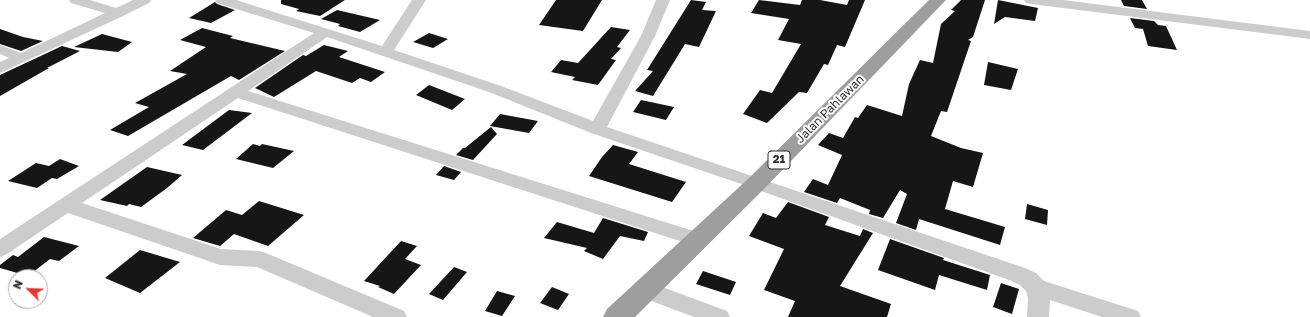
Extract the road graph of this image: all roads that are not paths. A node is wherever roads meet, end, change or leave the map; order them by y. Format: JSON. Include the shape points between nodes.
{"nodes":[{"id":1,"x":76,"y":0,"type":"edge"},
{"id":2,"x":144,"y":0,"type":"edge"},
{"id":3,"x":222,"y":0,"type":"edge"},
{"id":4,"x":419,"y":0,"type":"edge"},
{"id":5,"x":663,"y":0,"type":"edge"},
{"id":6,"x":937,"y":0,"type":"edge"},
{"id":7,"x":1031,"y":0,"type":"edge"},
{"id":8,"x":118,"y":13,"type":"junction"},
{"id":9,"x":325,"y":32,"type":"junction"},
{"id":10,"x":1310,"y":36,"type":"edge"},
{"id":11,"x":0,"y":50,"type":"edge"},
{"id":12,"x":385,"y":52,"type":"junction"},
{"id":13,"x":21,"y":58,"type":"junction"},
{"id":14,"x":0,"y":68,"type":"edge"},
{"id":15,"x":236,"y":92,"type":"junction"},
{"id":16,"x":597,"y":129,"type":"junction"},
{"id":17,"x":757,"y":182,"type":"junction"},
{"id":18,"x":66,"y":205,"type":"junction"},
{"id":19,"x":696,"y":239,"type":"junction"},
{"id":20,"x":0,"y":249,"type":"edge"},
{"id":21,"x":1036,"y":287,"type":"junction"},
{"id":22,"x":646,"y":290,"type":"junction"},
{"id":23,"x":396,"y":317,"type":"edge"},
{"id":24,"x":617,"y":317,"type":"edge"},
{"id":25,"x":719,"y":317,"type":"edge"},
{"id":26,"x":1038,"y":317,"type":"edge"},
{"id":27,"x":1130,"y":317,"type":"edge"}],
"edges":[{"from":1,"to":8,"type":"street"},
{"from":2,"to":8,"type":"street"},
{"from":3,"to":9,"type":"street"},
{"from":4,"to":12,"type":"street"},
{"from":5,"to":16,"type":"street","via":[[648,36]]},
{"from":6,"to":17,"type":"highway","name":"Jalan Pahlawan","number":"21"},
{"from":7,"to":10,"type":"street"},
{"from":8,"to":13,"type":"street"},
{"from":9,"to":12,"type":"street"},
{"from":9,"to":15,"type":"street"},
{"from":11,"to":13,"type":"street"},
{"from":12,"to":16,"type":"street","via":[[495,89]]},
{"from":13,"to":14,"type":"street"},
{"from":15,"to":18,"type":"street"},
{"from":15,"to":19,"type":"street"},
{"from":16,"to":17,"type":"street"},
{"from":17,"to":19,"type":"highway","name":"Jalan Pahlawan","number":"21"},
{"from":17,"to":21,"type":"street","via":[[1017,274],[1028,279]]},
{"from":18,"to":20,"type":"street"},
{"from":18,"to":23,"type":"street","via":[[220,257],[259,259]]},
{"from":19,"to":22,"type":"highway","name":"Jalan Pahlawan","number":"21"},
{"from":21,"to":26,"type":"street","via":[[1039,298]]},
{"from":21,"to":27,"type":"street"},
{"from":22,"to":24,"type":"highway","name":"Jalan Pahlawan","number":"21"},
{"from":22,"to":25,"type":"street"}]}
